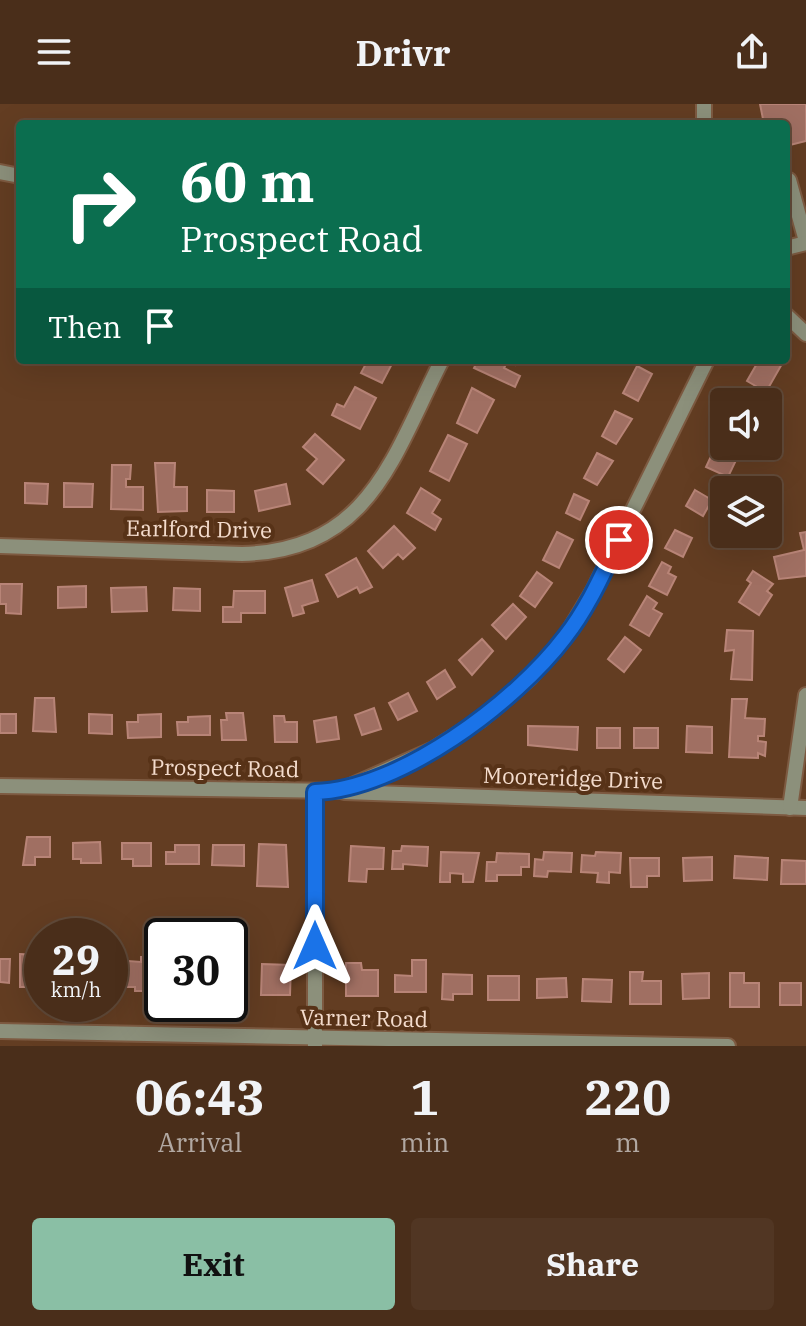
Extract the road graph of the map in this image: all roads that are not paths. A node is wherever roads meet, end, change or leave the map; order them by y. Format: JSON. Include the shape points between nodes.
{"nodes":[{"id":1,"x":790,"y":184,"type":"edge"},
{"id":2,"x":806,"y":242,"type":"edge"},
{"id":3,"x":790,"y":319,"type":"edge"},
{"id":4,"x":806,"y":334,"type":"edge"},
{"id":5,"x":440,"y":364,"type":"edge"},
{"id":6,"x":705,"y":364,"type":"edge"},
{"id":7,"x":0,"y":546,"type":"edge"},
{"id":8,"x":806,"y":695,"type":"edge"},
{"id":9,"x":0,"y":786,"type":"edge"},
{"id":10,"x":339,"y":791,"type":"junction"},
{"id":11,"x":315,"y":792,"type":"junction"},
{"id":12,"x":790,"y":808,"type":"junction"},
{"id":13,"x":806,"y":808,"type":"edge"},
{"id":14,"x":0,"y":1031,"type":"edge"},
{"id":15,"x":315,"y":1042,"type":"edge"},
{"id":16,"x":728,"y":1046,"type":"edge"}],
"edges":[{"from":1,"to":2,"type":"street"},
{"from":3,"to":4,"type":"street"},
{"from":5,"to":7,"type":"street","name":"Earlford Drive","via":[[377,489],[348,519],[314,542],[278,553],[242,554]]},
{"from":6,"to":10,"type":"street","name":"Prospect Road","via":[[593,591],[566,636],[530,678],[482,719],[434,749]]},
{"from":8,"to":12,"type":"street"},
{"from":9,"to":11,"type":"street","name":"Prospect Road"},
{"from":10,"to":11,"type":"street","name":"Prospect Road"},
{"from":10,"to":12,"type":"street","name":"Mooreridge Drive"},
{"from":11,"to":15,"type":"street"},
{"from":12,"to":13,"type":"street","name":"Mooreridge Drive"},
{"from":14,"to":15,"type":"street","name":"Varner Road"},
{"from":15,"to":16,"type":"street","name":"Varner Road"}]}
